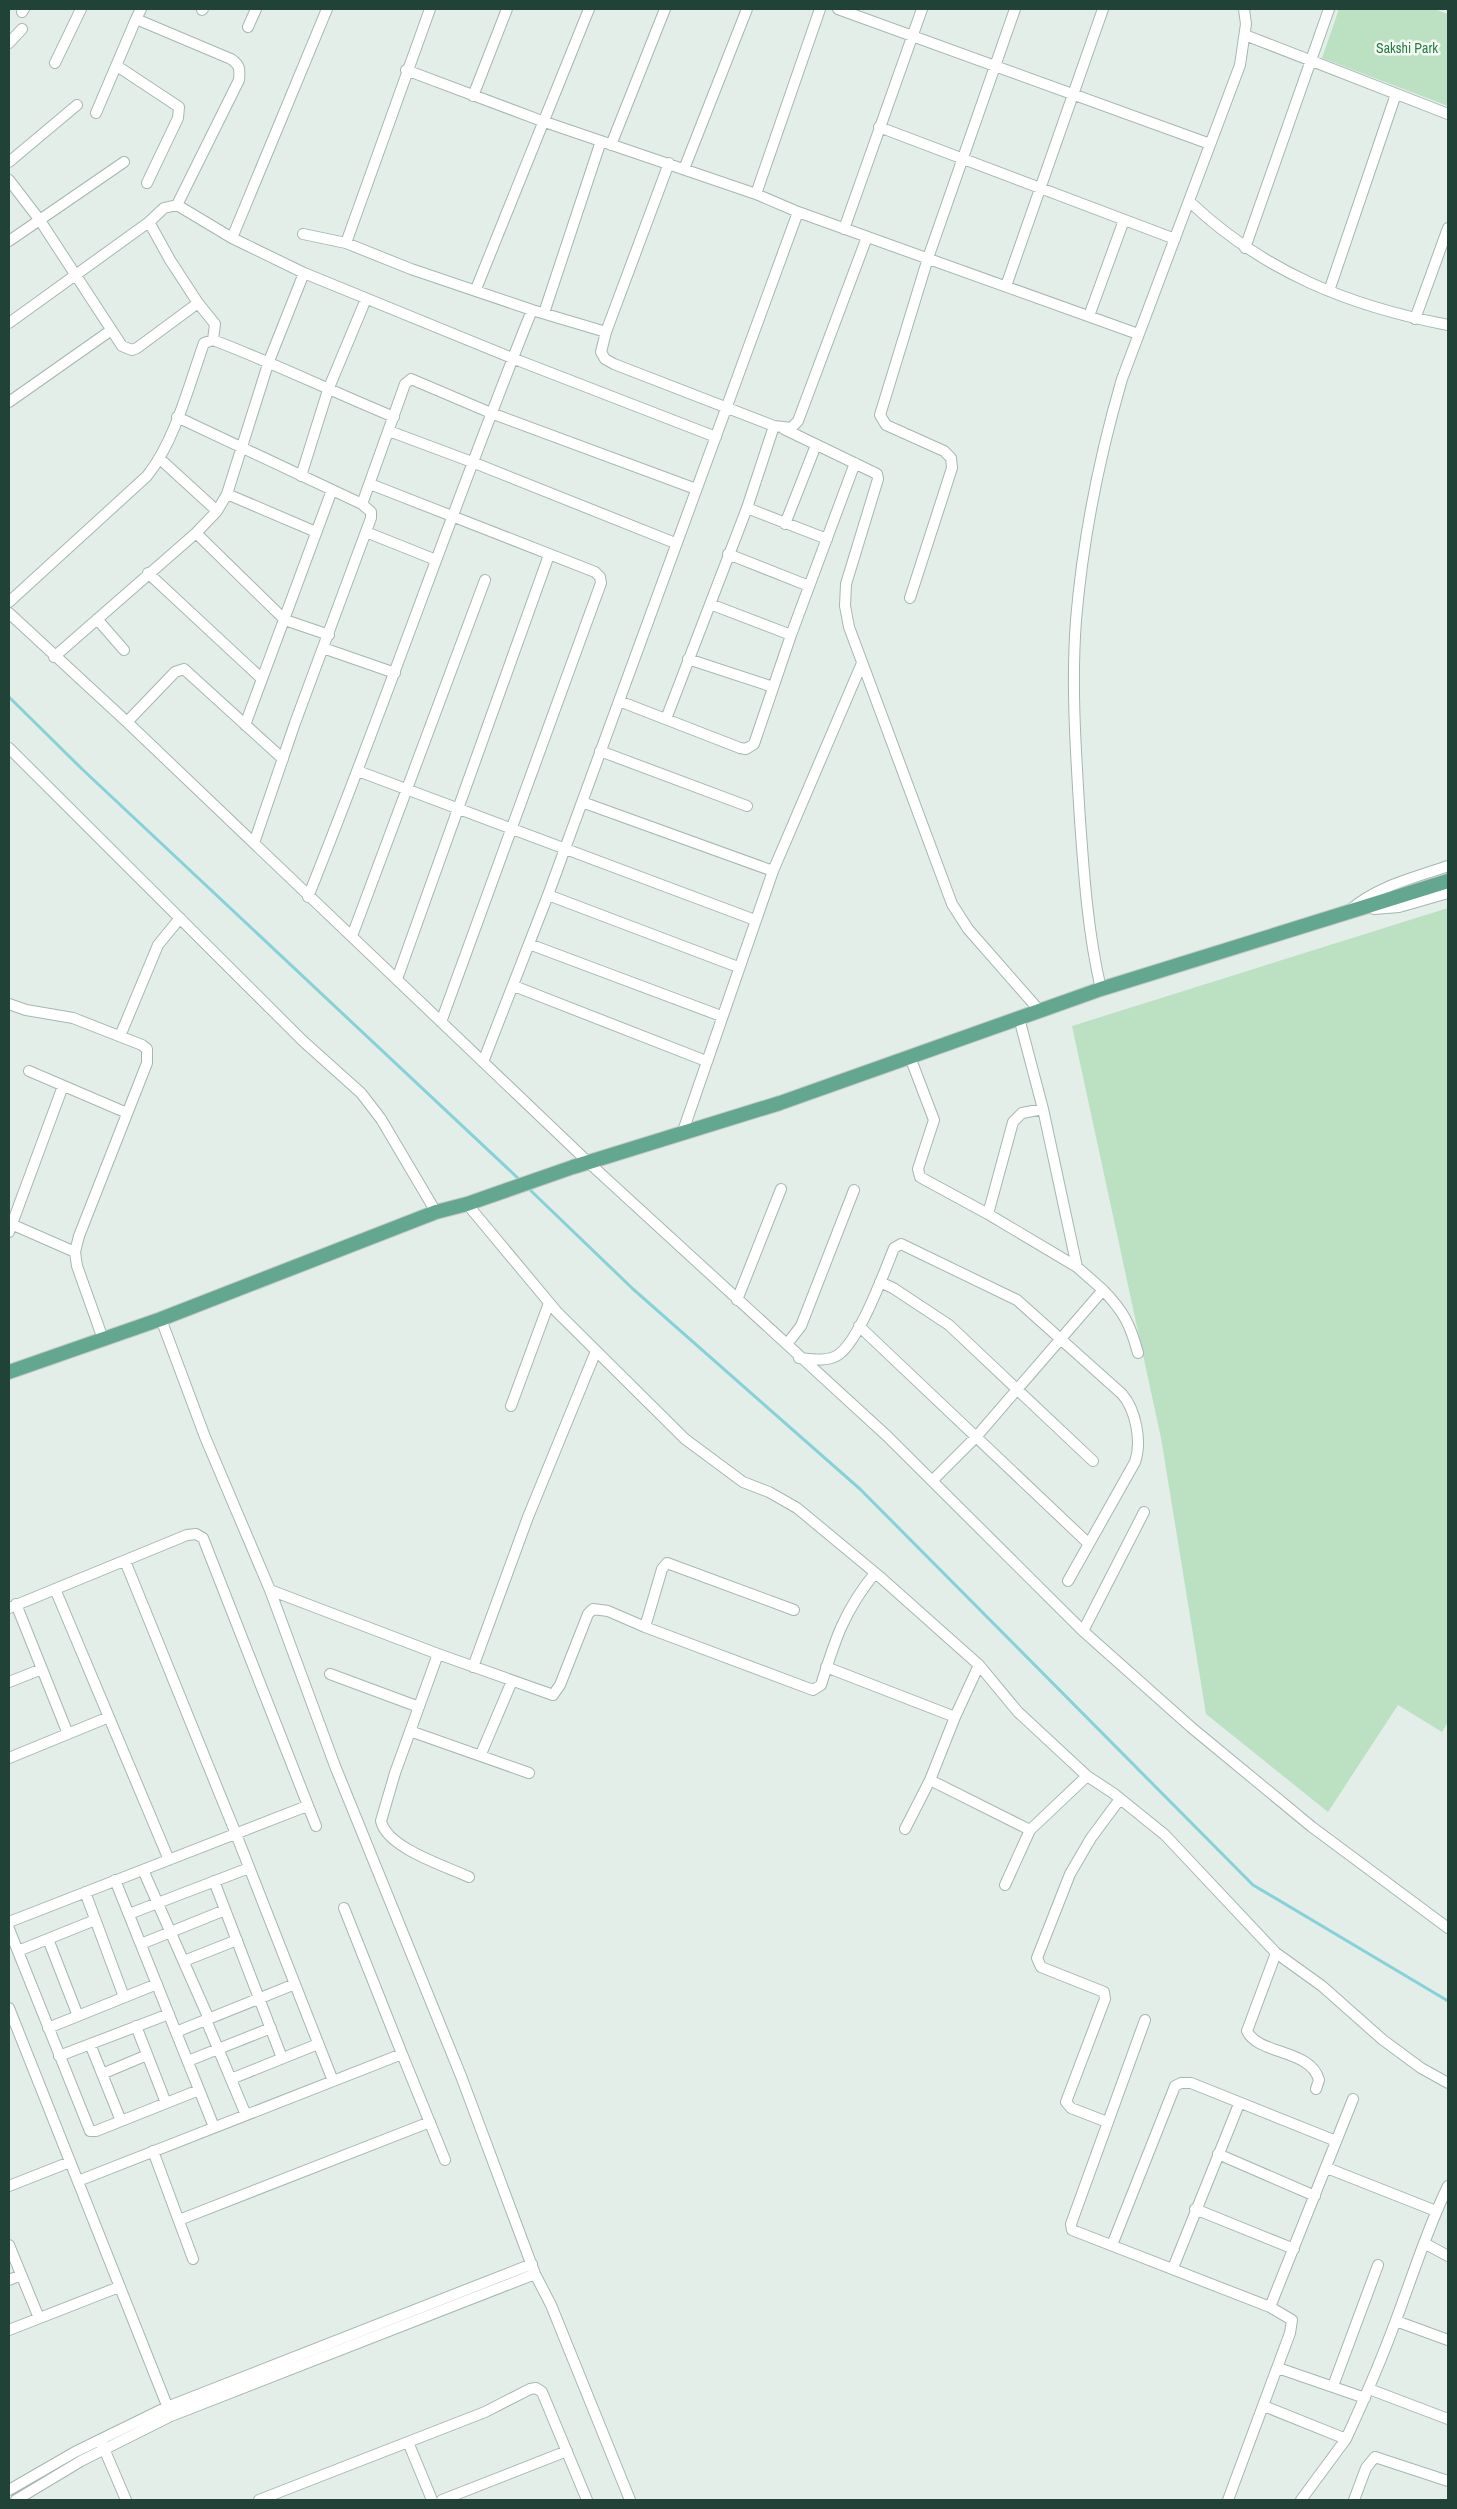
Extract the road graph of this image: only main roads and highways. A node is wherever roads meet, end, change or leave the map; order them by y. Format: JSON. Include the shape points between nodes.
{"nodes":[{"id":1,"x":1448,"y":881,"type":"edge"},
{"id":2,"x":9,"y":1372,"type":"edge"}],
"edges":[{"from":1,"to":2,"type":"main road","via":[[1101,989],[780,1103],[436,1212],[161,1319]]}]}
